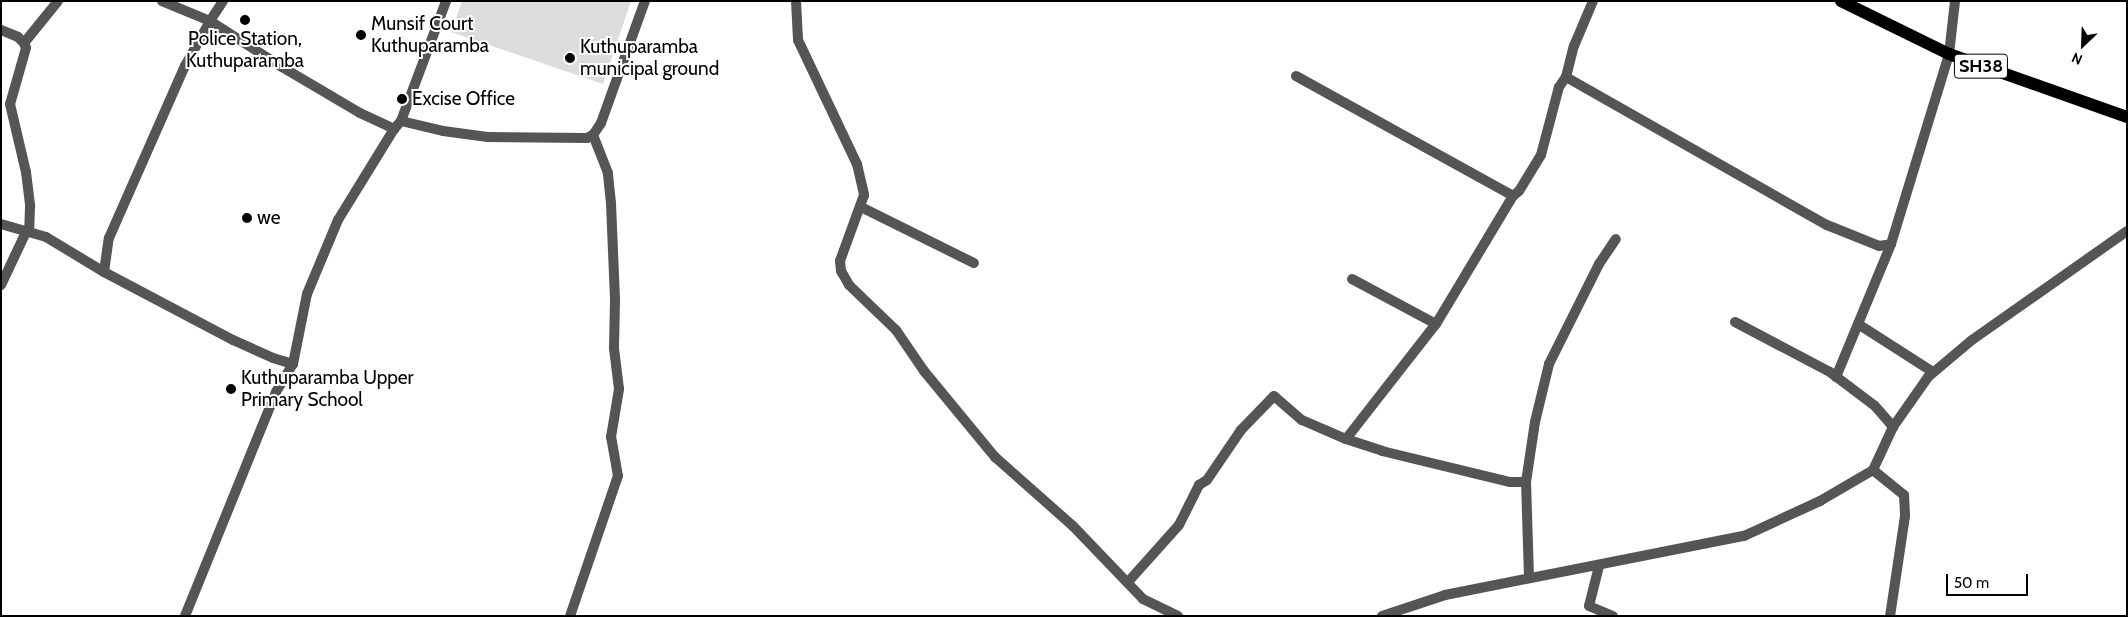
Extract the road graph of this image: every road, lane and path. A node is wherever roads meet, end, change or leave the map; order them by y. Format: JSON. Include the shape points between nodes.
{"nodes":[{"id":1,"x":58,"y":1,"type":"edge"},
{"id":2,"x":162,"y":1,"type":"edge"},
{"id":3,"x":223,"y":1,"type":"edge"},
{"id":4,"x":446,"y":1,"type":"edge"},
{"id":5,"x":645,"y":1,"type":"edge"},
{"id":6,"x":796,"y":1,"type":"edge"},
{"id":7,"x":1593,"y":1,"type":"edge"},
{"id":8,"x":1841,"y":1,"type":"edge"},
{"id":9,"x":1955,"y":1,"type":"edge"},
{"id":10,"x":210,"y":21,"type":"junction"},
{"id":11,"x":1,"y":30,"type":"edge"},
{"id":12,"x":24,"y":43,"type":"junction"},
{"id":13,"x":1948,"y":54,"type":"junction"},
{"id":14,"x":1296,"y":76,"type":"dead end"},
{"id":15,"x":1566,"y":77,"type":"junction"},
{"id":16,"x":2127,"y":118,"type":"edge"},
{"id":17,"x":397,"y":125,"type":"junction"},
{"id":18,"x":593,"y":135,"type":"junction"},
{"id":19,"x":1513,"y":196,"type":"junction"},
{"id":20,"x":861,"y":207,"type":"junction"},
{"id":21,"x":1,"y":224,"type":"edge"},
{"id":22,"x":2127,"y":230,"type":"edge"},
{"id":23,"x":28,"y":232,"type":"junction"},
{"id":24,"x":1616,"y":239,"type":"dead end"},
{"id":25,"x":1892,"y":244,"type":"junction"},
{"id":26,"x":974,"y":263,"type":"dead end"},
{"id":27,"x":104,"y":272,"type":"junction"},
{"id":28,"x":1352,"y":279,"type":"dead end"},
{"id":29,"x":1,"y":285,"type":"edge"},
{"id":30,"x":1735,"y":322,"type":"dead end"},
{"id":31,"x":1436,"y":324,"type":"junction"},
{"id":32,"x":1858,"y":324,"type":"junction"},
{"id":33,"x":293,"y":364,"type":"junction"},
{"id":34,"x":1933,"y":372,"type":"junction"},
{"id":35,"x":1836,"y":377,"type":"junction"},
{"id":36,"x":1893,"y":427,"type":"junction"},
{"id":37,"x":1346,"y":439,"type":"junction"},
{"id":38,"x":1872,"y":470,"type":"junction"},
{"id":39,"x":1526,"y":482,"type":"junction"},
{"id":40,"x":1599,"y":566,"type":"junction"},
{"id":41,"x":1529,"y":578,"type":"junction"},
{"id":42,"x":1128,"y":582,"type":"junction"},
{"id":43,"x":185,"y":616,"type":"edge"},
{"id":44,"x":570,"y":616,"type":"edge"},
{"id":45,"x":1178,"y":616,"type":"edge"},
{"id":46,"x":1382,"y":616,"type":"edge"},
{"id":47,"x":1613,"y":616,"type":"edge"},
{"id":48,"x":1890,"y":616,"type":"edge"}],
"edges":[{"from":1,"to":12,"type":"street"},
{"from":2,"to":10,"type":"street"},
{"from":3,"to":10,"type":"street"},
{"from":4,"to":17,"type":"street"},
{"from":5,"to":18,"type":"street","via":[[601,123]]},
{"from":6,"to":20,"type":"street","via":[[798,40],[857,164],[864,195]]},
{"from":7,"to":15,"type":"street","via":[[1574,46]]},
{"from":8,"to":13,"type":"main road","number":"SH38"},
{"from":9,"to":13,"type":"street"},
{"from":10,"to":17,"type":"street","via":[[360,113]]},
{"from":10,"to":27,"type":"street","via":[[185,66],[109,238]]},
{"from":11,"to":12,"type":"street"},
{"from":12,"to":23,"type":"street","via":[[24,56],[10,104],[26,172],[30,207]]},
{"from":13,"to":16,"type":"main road","number":"SH38"},
{"from":13,"to":25,"type":"street"},
{"from":14,"to":19,"type":"street"},
{"from":15,"to":19,"type":"street","via":[[1559,86],[1541,155]]},
{"from":15,"to":25,"type":"street","via":[[1827,225],[1879,246]]},
{"from":17,"to":18,"type":"street","via":[[488,137],[580,139]]},
{"from":17,"to":33,"type":"street","via":[[338,220],[310,286]]},
{"from":18,"to":44,"type":"street","via":[[608,173],[611,203],[614,348],[619,389],[611,437],[618,476]]},
{"from":19,"to":31,"type":"street"},
{"from":20,"to":26,"type":"street"},
{"from":20,"to":42,"type":"street","via":[[840,261],[840,271],[849,285],[896,330],[924,370],[995,457],[1073,526]]},
{"from":21,"to":23,"type":"street"},
{"from":22,"to":34,"type":"street","via":[[1972,340]]},
{"from":23,"to":27,"type":"street","via":[[46,237]]},
{"from":23,"to":29,"type":"street"},
{"from":24,"to":39,"type":"street","via":[[1599,264],[1549,364],[1535,422]]},
{"from":25,"to":32,"type":"street"},
{"from":27,"to":33,"type":"street","via":[[233,340]]},
{"from":28,"to":31,"type":"street"},
{"from":30,"to":35,"type":"street"},
{"from":31,"to":37,"type":"street"},
{"from":32,"to":34,"type":"street"},
{"from":32,"to":35,"type":"street"},
{"from":33,"to":43,"type":"street","via":[[276,392]]},
{"from":34,"to":36,"type":"street"},
{"from":35,"to":36,"type":"street","via":[[1875,406]]},
{"from":36,"to":38,"type":"street"},
{"from":37,"to":39,"type":"street","via":[[1501,480]]},
{"from":37,"to":42,"type":"street","via":[[1302,420],[1274,396],[1242,430],[1207,480],[1199,485],[1179,525]]},
{"from":38,"to":40,"type":"street","via":[[1820,501],[1744,536]]},
{"from":38,"to":48,"type":"street","via":[[1904,495],[1905,516]]},
{"from":39,"to":41,"type":"street"},
{"from":40,"to":41,"type":"street"},
{"from":40,"to":47,"type":"street","via":[[1589,606]]},
{"from":41,"to":46,"type":"street","via":[[1445,595]]},
{"from":42,"to":45,"type":"street","via":[[1143,599]]}]}
